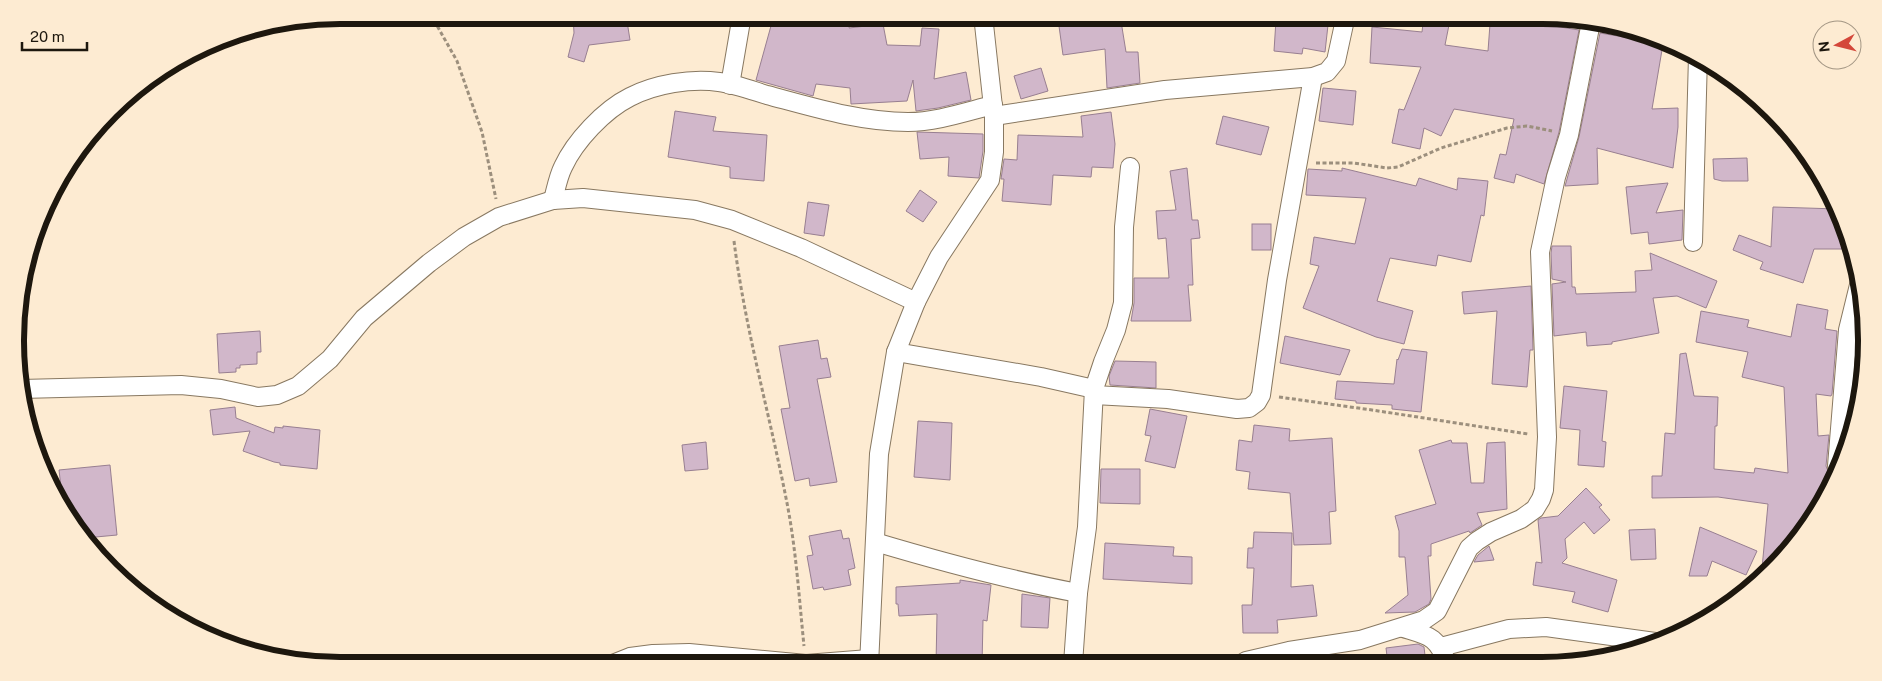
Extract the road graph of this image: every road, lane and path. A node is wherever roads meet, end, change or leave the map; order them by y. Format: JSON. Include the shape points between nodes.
{"nodes":[{"id":1,"x":435,"y":24,"type":"edge"},
{"id":2,"x":740,"y":24,"type":"edge"},
{"id":3,"x":984,"y":24,"type":"edge"},
{"id":4,"x":1344,"y":24,"type":"edge"},
{"id":5,"x":1590,"y":27,"type":"edge"},
{"id":6,"x":1698,"y":65,"type":"edge"},
{"id":7,"x":1313,"y":77,"type":"junction"},
{"id":8,"x":730,"y":85,"type":"junction"},
{"id":9,"x":994,"y":110,"type":"junction"},
{"id":10,"x":1568,"y":135,"type":"junction"},
{"id":11,"x":1298,"y":162,"type":"junction"},
{"id":12,"x":1130,"y":167,"type":"dead end"},
{"id":13,"x":553,"y":200,"type":"junction"},
{"id":14,"x":499,"y":217,"type":"junction"},
{"id":15,"x":732,"y":220,"type":"junction"},
{"id":16,"x":1693,"y":242,"type":"dead end"},
{"id":17,"x":1856,"y":298,"type":"edge"},
{"id":18,"x":916,"y":302,"type":"junction"},
{"id":19,"x":896,"y":352,"type":"junction"},
{"id":20,"x":27,"y":388,"type":"edge"},
{"id":21,"x":1094,"y":392,"type":"junction"},
{"id":22,"x":1261,"y":395,"type":"junction"},
{"id":23,"x":1547,"y":437,"type":"junction"},
{"id":24,"x":1838,"y":450,"type":"edge"},
{"id":25,"x":875,"y":542,"type":"junction"},
{"id":26,"x":1078,"y":593,"type":"junction"},
{"id":27,"x":1403,"y":628,"type":"junction"},
{"id":28,"x":1642,"y":640,"type":"edge"},
{"id":29,"x":1444,"y":655,"type":"edge"},
{"id":30,"x":636,"y":657,"type":"edge"},
{"id":31,"x":732,"y":657,"type":"edge"},
{"id":32,"x":805,"y":657,"type":"edge"},
{"id":33,"x":869,"y":657,"type":"edge"},
{"id":34,"x":1073,"y":657,"type":"edge"},
{"id":35,"x":1263,"y":657,"type":"edge"}],
"edges":[{"from":1,"to":14,"type":"path","via":[[457,61],[482,132]]},
{"from":2,"to":8,"type":"street"},
{"from":3,"to":9,"type":"street"},
{"from":4,"to":7,"type":"street","via":[[1336,61],[1327,72]]},
{"from":5,"to":10,"type":"street"},
{"from":6,"to":16,"type":"street"},
{"from":7,"to":9,"type":"street"},
{"from":7,"to":11,"type":"street"},
{"from":8,"to":9,"type":"street","via":[[857,117],[908,122]]},
{"from":8,"to":13,"type":"street","via":[[700,81],[678,83],[630,97],[603,115],[575,146],[562,168]]},
{"from":9,"to":18,"type":"street","via":[[990,180],[939,256]]},
{"from":10,"to":11,"type":"path","via":[[1527,126],[1512,127],[1441,148],[1398,167]]},
{"from":10,"to":23,"type":"street","via":[[1540,252]]},
{"from":11,"to":22,"type":"street"},
{"from":12,"to":21,"type":"street","via":[[1124,227],[1123,302]]},
{"from":13,"to":14,"type":"street"},
{"from":13,"to":15,"type":"street","via":[[583,198],[695,210]]},
{"from":14,"to":20,"type":"street","via":[[464,237],[429,263],[364,318],[330,359],[298,386],[277,395],[258,397],[181,385]]},
{"from":15,"to":18,"type":"street","via":[[801,248]]},
{"from":15,"to":32,"type":"path","via":[[740,290],[786,500]]},
{"from":17,"to":24,"type":"street","via":[[1848,330]]},
{"from":18,"to":19,"type":"street"},
{"from":19,"to":21,"type":"street","via":[[1041,377]]},
{"from":19,"to":25,"type":"street","via":[[879,454]]},
{"from":21,"to":22,"type":"street","via":[[1237,408],[1249,408]]},
{"from":21,"to":26,"type":"street","via":[[1088,528]]},
{"from":22,"to":23,"type":"path"},
{"from":23,"to":27,"type":"street","via":[[1544,490],[1535,509],[1477,540],[1469,548],[1437,612]]},
{"from":25,"to":26,"type":"street","via":[[1017,581]]},
{"from":25,"to":33,"type":"street"},
{"from":26,"to":34,"type":"street"},
{"from":27,"to":29,"type":"street","via":[[1427,635]]},
{"from":27,"to":35,"type":"street","via":[[1360,640]]},
{"from":28,"to":29,"type":"street","via":[[1546,627],[1509,629]]},
{"from":30,"to":31,"type":"street","via":[[689,653]]}]}
